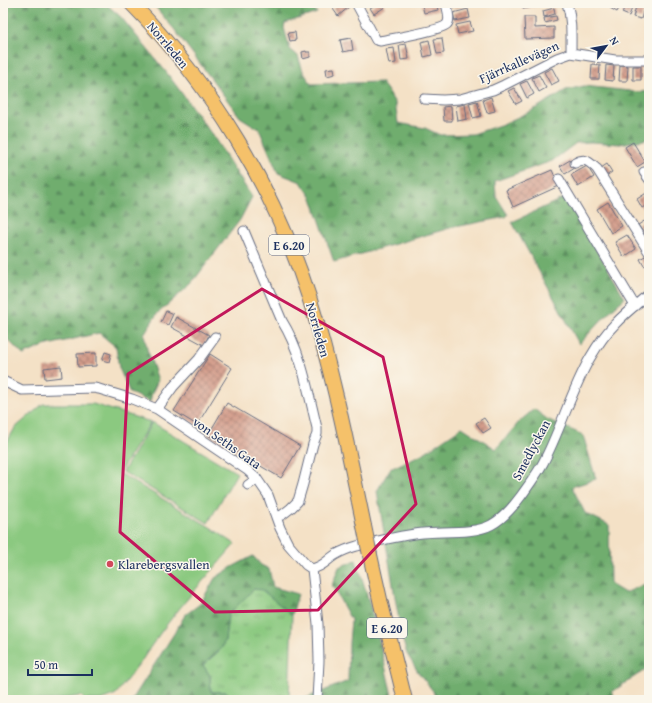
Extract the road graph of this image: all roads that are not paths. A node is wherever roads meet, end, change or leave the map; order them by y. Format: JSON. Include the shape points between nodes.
{"nodes":[{"id":1,"x":131,"y":3,"type":"edge"},
{"id":2,"x":356,"y":3,"type":"edge"},
{"id":3,"x":446,"y":3,"type":"edge"},
{"id":4,"x":567,"y":3,"type":"edge"},
{"id":5,"x":571,"y":53,"type":"junction"},
{"id":6,"x":649,"y":60,"type":"edge"},
{"id":7,"x":424,"y":99,"type":"dead end"},
{"id":8,"x":575,"y":163,"type":"dead end"},
{"id":9,"x":559,"y":179,"type":"dead end"},
{"id":10,"x":244,"y":231,"type":"dead end"},
{"id":11,"x":649,"y":252,"type":"edge"},
{"id":12,"x":649,"y":294,"type":"edge"},
{"id":13,"x":635,"y":306,"type":"junction"},
{"id":14,"x":215,"y":337,"type":"dead end"},
{"id":15,"x":3,"y":381,"type":"edge"},
{"id":16,"x":157,"y":409,"type":"junction"},
{"id":17,"x":257,"y":479,"type":"junction"},
{"id":18,"x":248,"y":485,"type":"dead end"},
{"id":19,"x":276,"y":518,"type":"junction"},
{"id":20,"x":312,"y":569,"type":"junction"},
{"id":21,"x":317,"y":700,"type":"edge"},
{"id":22,"x":405,"y":700,"type":"edge"}],
"edges":[{"from":1,"to":22,"type":"highway","name":"Norrleden","number":"E 6.20","bridge":true,"via":[[168,44],[236,137],[282,227],[320,334],[346,440],[384,619]]},
{"from":2,"to":3,"type":"street","via":[[376,40],[380,41],[444,27],[448,24]]},
{"from":4,"to":5,"type":"street","via":[[571,16]]},
{"from":5,"to":6,"type":"street","name":"Fjärrkallevägen","via":[[615,60]]},
{"from":5,"to":7,"type":"street","name":"Fjärrkallevägen","via":[[493,90],[460,99]]},
{"from":8,"to":11,"type":"street","via":[[587,161],[597,169]]},
{"from":9,"to":13,"type":"street"},
{"from":10,"to":19,"type":"street","via":[[293,342],[317,428],[298,501]]},
{"from":12,"to":13,"type":"street","name":"Smedlyckan"},
{"from":13,"to":20,"type":"street","name":"Smedlyckan","via":[[615,323],[590,358],[543,463],[533,480],[498,521],[468,531],[422,533],[355,546]]},
{"from":14,"to":16,"type":"street"},
{"from":15,"to":16,"type":"street","name":"von Seths Gata","via":[[22,390],[94,388]]},
{"from":16,"to":17,"type":"street","name":"von Seths Gata"},
{"from":17,"to":18,"type":"street"},
{"from":17,"to":19,"type":"street","name":"von Seths Gata","via":[[268,495],[266,503]]},
{"from":19,"to":20,"type":"street","name":"von Seths Gata","via":[[295,554]]},
{"from":20,"to":21,"type":"street","via":[[318,624]]}]}
